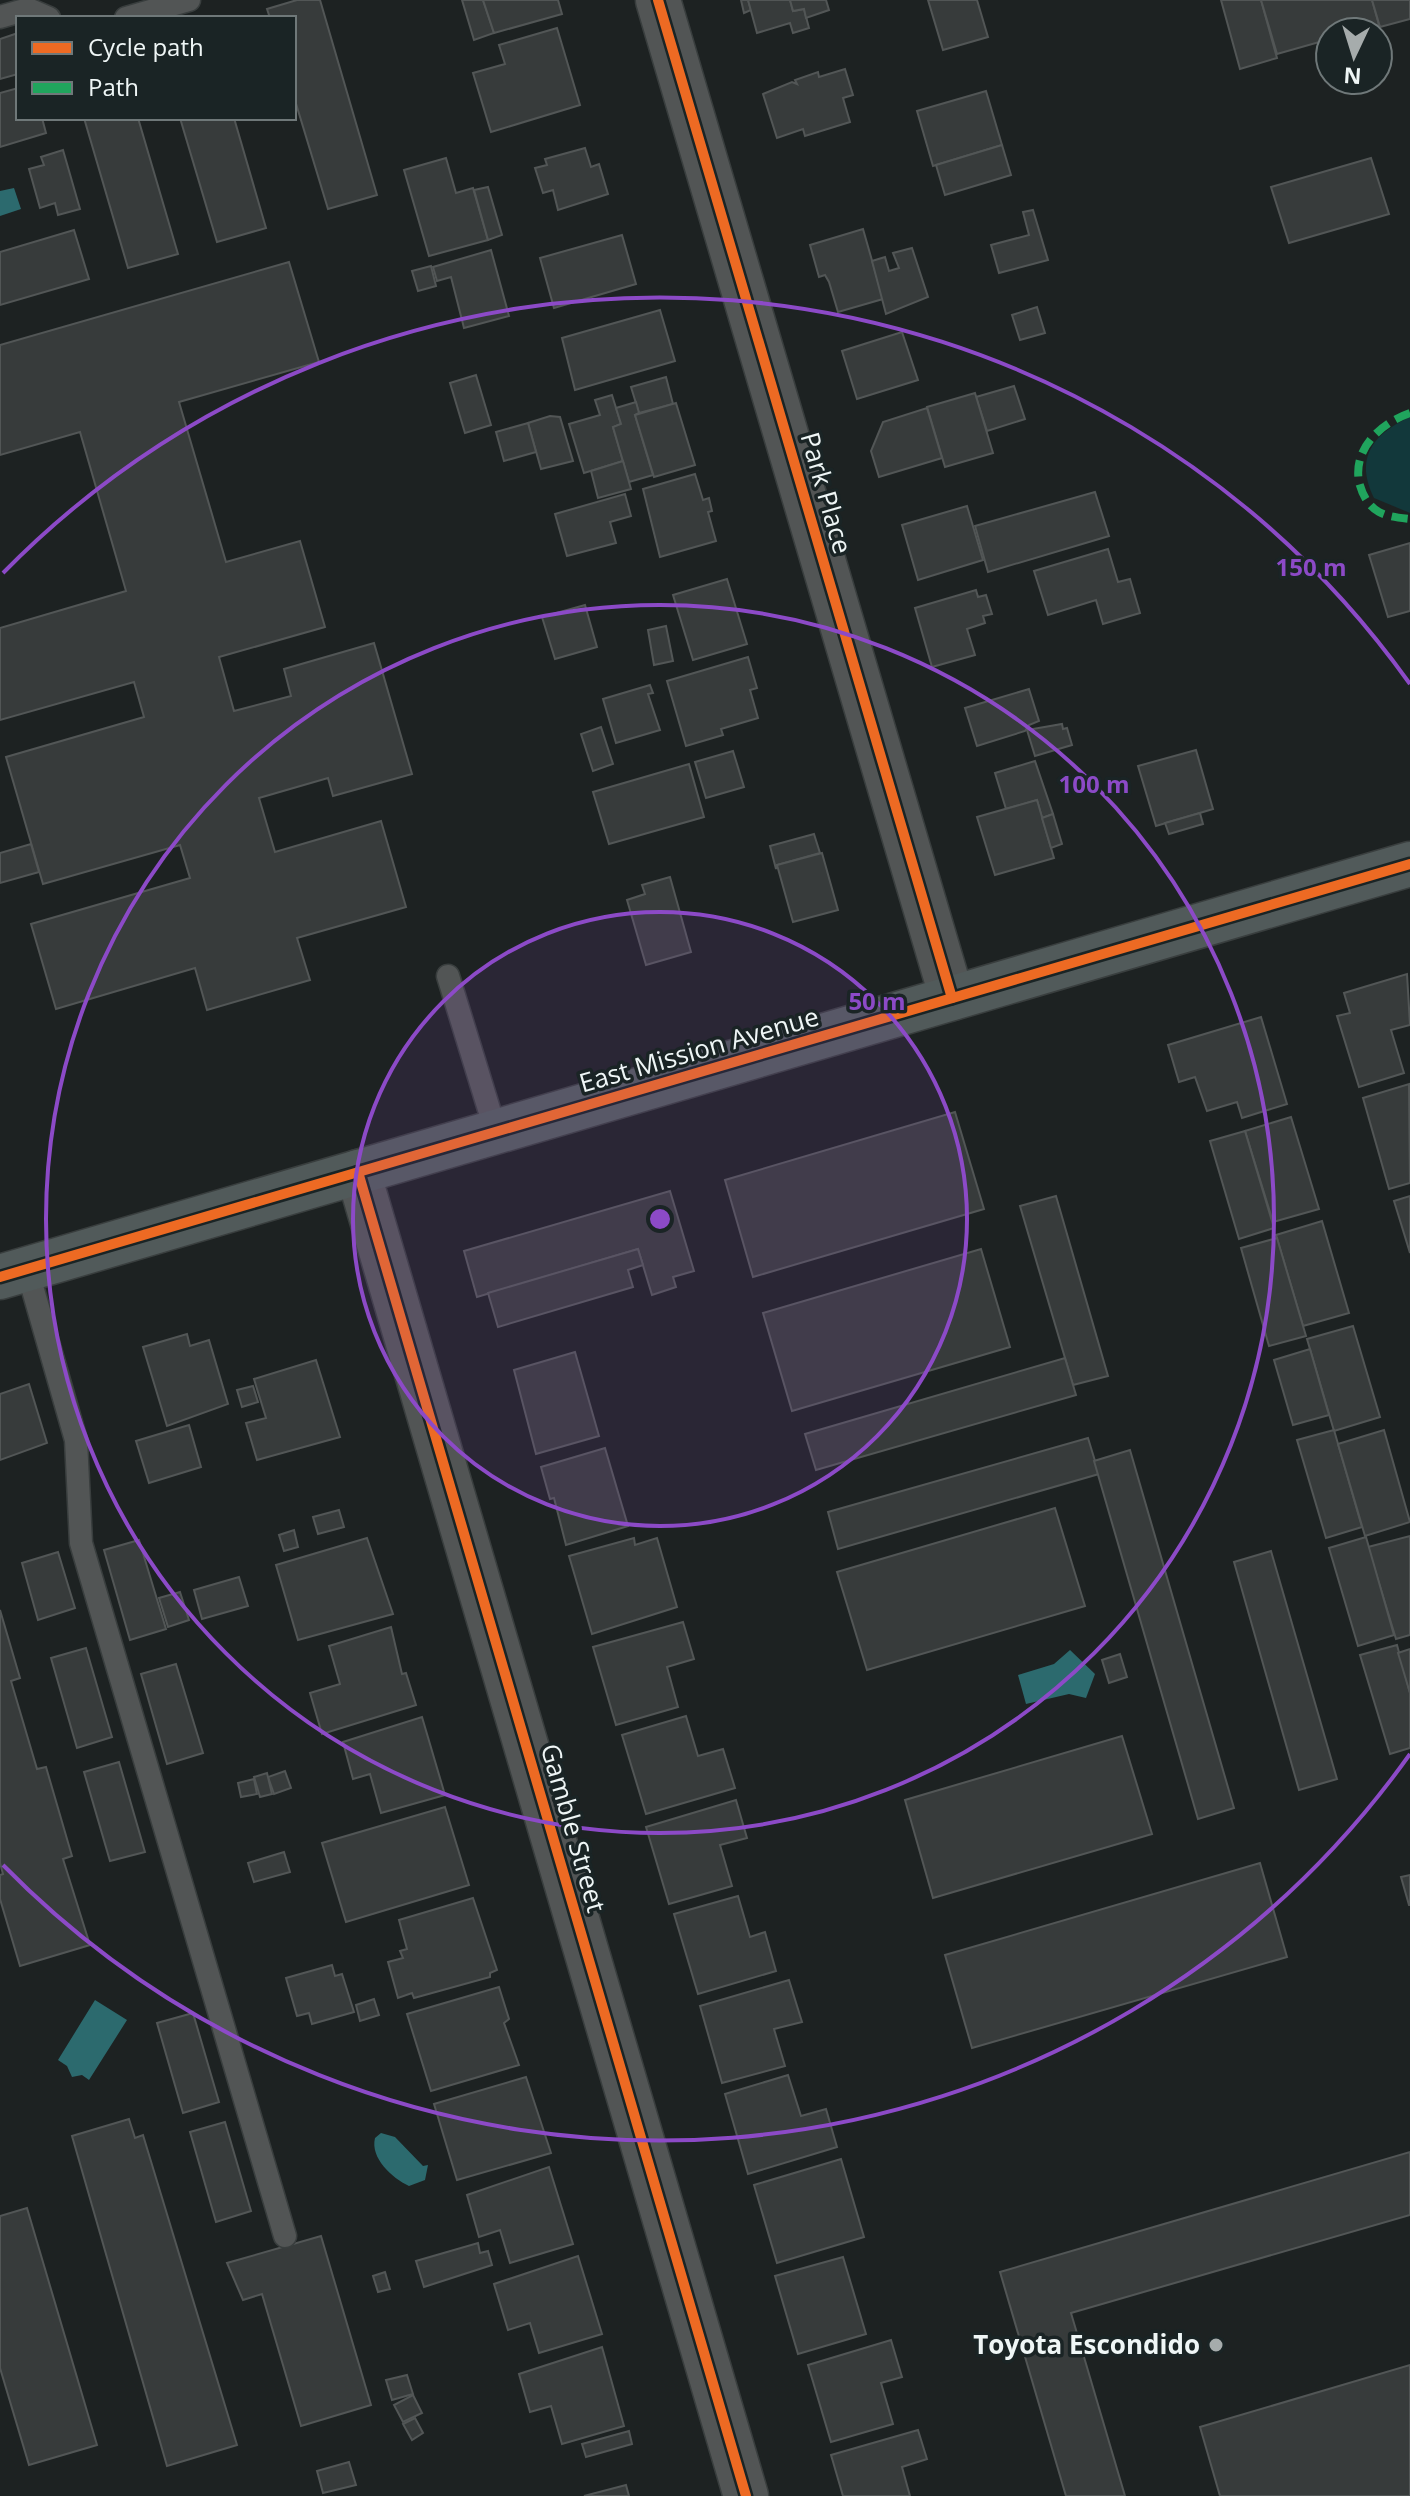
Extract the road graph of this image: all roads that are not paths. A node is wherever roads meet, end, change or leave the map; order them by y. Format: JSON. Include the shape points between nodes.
{"nodes":[{"id":1,"x":189,"y":0,"type":"edge"},
{"id":2,"x":658,"y":0,"type":"edge"},
{"id":3,"x":44,"y":16,"type":"edge"},
{"id":4,"x":133,"y":16,"type":"edge"},
{"id":5,"x":0,"y":17,"type":"edge"},
{"id":6,"x":1410,"y":864,"type":"edge"},
{"id":7,"x":448,"y":976,"type":"dead end"},
{"id":8,"x":952,"y":998,"type":"junction"},
{"id":9,"x":496,"y":1132,"type":"junction"},
{"id":10,"x":358,"y":1172,"type":"junction"},
{"id":11,"x":14,"y":1273,"type":"edge"},
{"id":12,"x":285,"y":2236,"type":"dead end"},
{"id":13,"x":746,"y":2496,"type":"edge"}],
"edges":[{"from":1,"to":4,"type":"lane"},
{"from":2,"to":8,"type":"street","name":"Park Place"},
{"from":3,"to":5,"type":"lane","via":[[28,9]]},
{"from":6,"to":8,"type":"main road","name":"East Mission Avenue"},
{"from":7,"to":9,"type":"lane"},
{"from":8,"to":9,"type":"main road","name":"East Mission Avenue"},
{"from":9,"to":10,"type":"main road","name":"East Mission Avenue"},
{"from":10,"to":11,"type":"main road","name":"East Mission Avenue"},
{"from":10,"to":13,"type":"street","name":"Gamble Street"},
{"from":11,"to":12,"type":"lane","via":[[76,1440],[81,1543]]}]}
